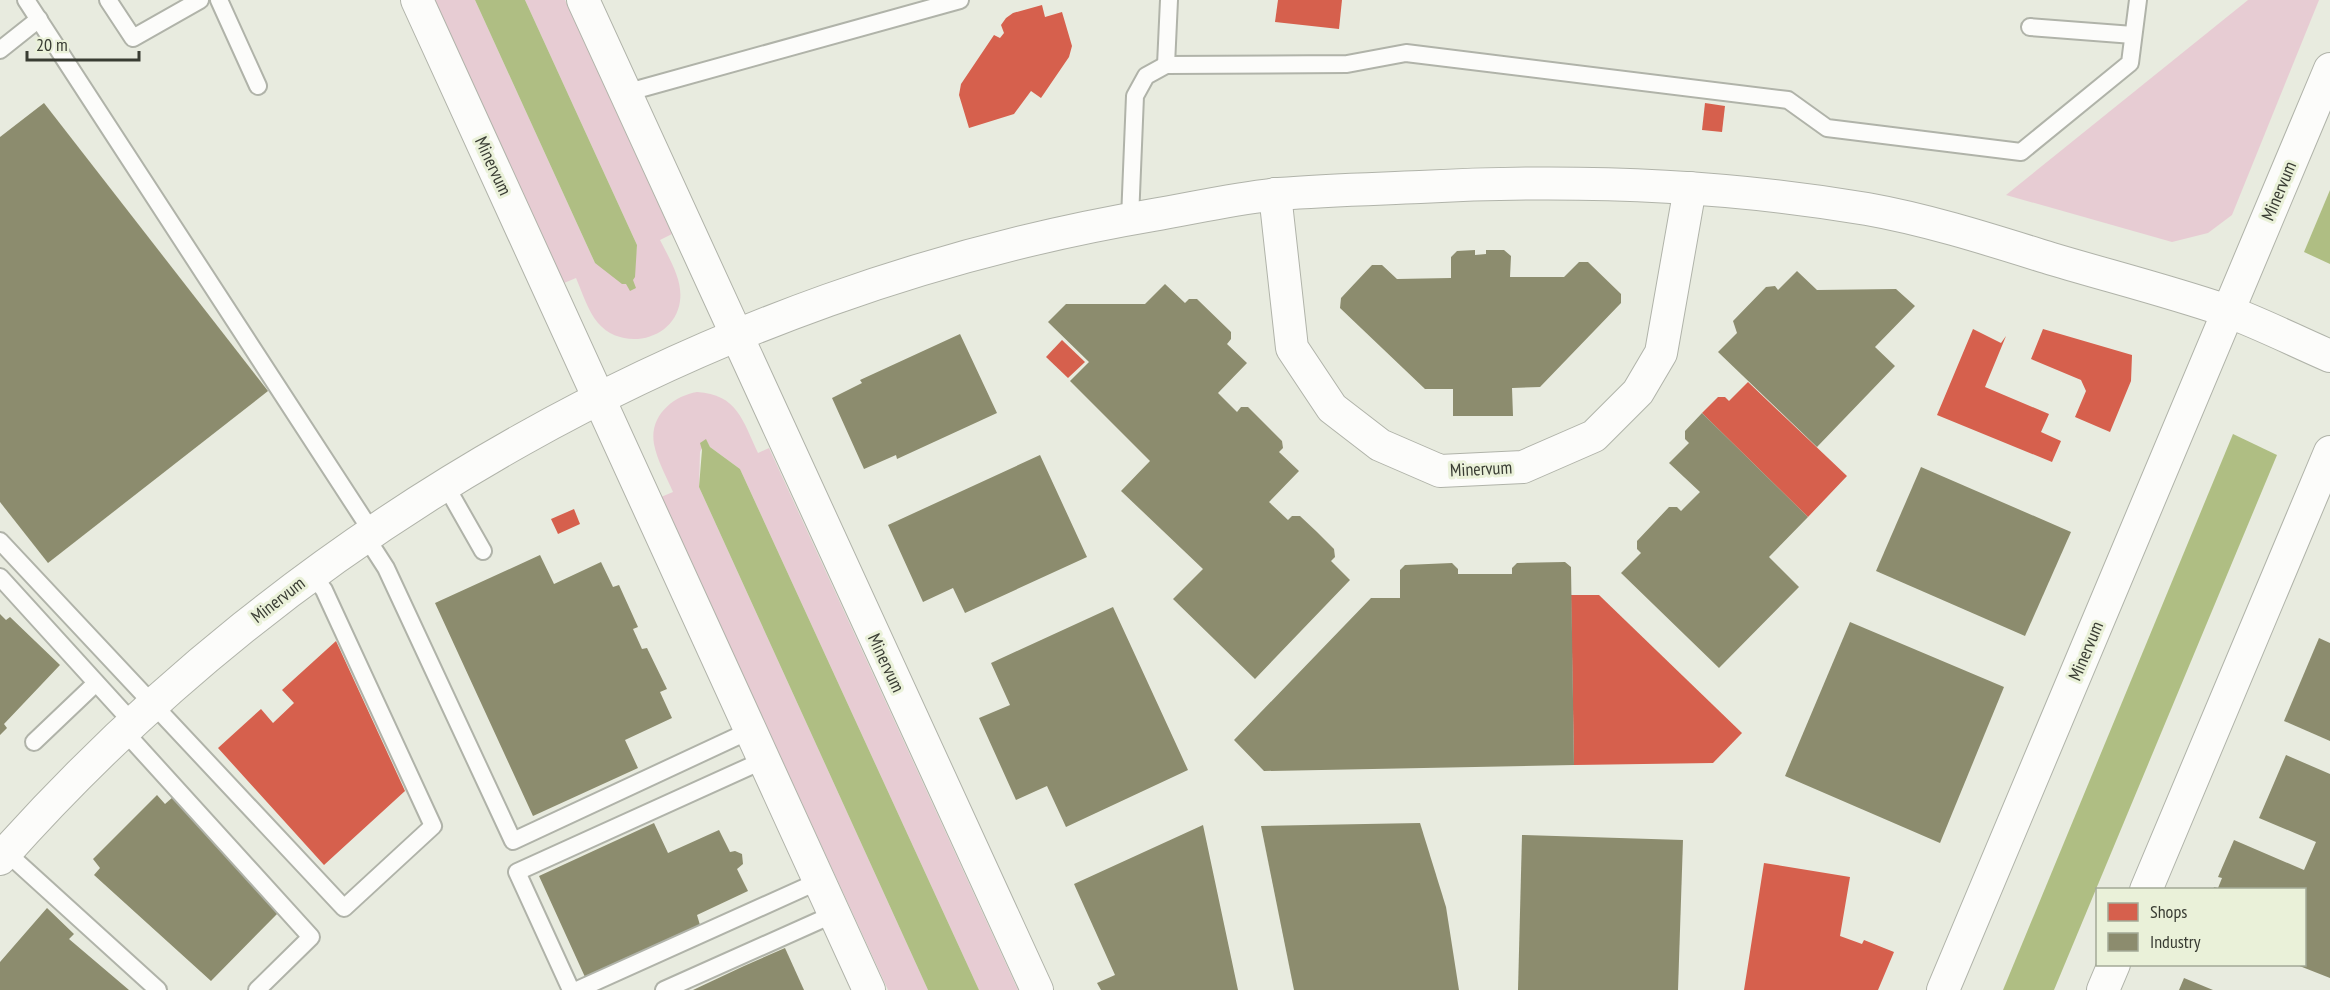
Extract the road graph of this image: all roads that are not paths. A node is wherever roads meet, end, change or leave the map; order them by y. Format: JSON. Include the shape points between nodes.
{"nodes":[{"id":1,"x":26,"y":0,"type":"edge"},
{"id":2,"x":108,"y":0,"type":"edge"},
{"id":3,"x":200,"y":0,"type":"edge"},
{"id":4,"x":219,"y":0,"type":"edge"},
{"id":5,"x":417,"y":0,"type":"edge"},
{"id":6,"x":583,"y":0,"type":"edge"},
{"id":7,"x":960,"y":0,"type":"edge"},
{"id":8,"x":1168,"y":0,"type":"edge"},
{"id":9,"x":2138,"y":0,"type":"edge"},
{"id":10,"x":39,"y":19,"type":"junction"},
{"id":11,"x":2030,"y":27,"type":"dead end"},
{"id":12,"x":2133,"y":35,"type":"junction"},
{"id":13,"x":0,"y":50,"type":"edge"},
{"id":14,"x":1166,"y":65,"type":"junction"},
{"id":15,"x":2330,"y":69,"type":"edge"},
{"id":16,"x":258,"y":86,"type":"dead end"},
{"id":17,"x":625,"y":93,"type":"junction"},
{"id":18,"x":1690,"y":188,"type":"junction"},
{"id":19,"x":1275,"y":194,"type":"junction"},
{"id":20,"x":1130,"y":219,"type":"junction"},
{"id":21,"x":2229,"y":312,"type":"junction"},
{"id":22,"x":735,"y":335,"type":"junction"},
{"id":23,"x":2330,"y":356,"type":"edge"},
{"id":24,"x":599,"y":397,"type":"junction"},
{"id":25,"x":2330,"y":452,"type":"edge"},
{"id":26,"x":446,"y":486,"type":"junction"},
{"id":27,"x":369,"y":534,"type":"junction"},
{"id":28,"x":0,"y":541,"type":"edge"},
{"id":29,"x":483,"y":551,"type":"dead end"},
{"id":30,"x":312,"y":574,"type":"junction"},
{"id":31,"x":0,"y":577,"type":"edge"},
{"id":32,"x":96,"y":683,"type":"junction"},
{"id":33,"x":136,"y":718,"type":"junction"},
{"id":34,"x":751,"y":730,"type":"junction"},
{"id":35,"x":34,"y":742,"type":"dead end"},
{"id":36,"x":764,"y":760,"type":"junction"},
{"id":37,"x":3,"y":856,"type":"edge"},
{"id":38,"x":819,"y":880,"type":"junction"},
{"id":39,"x":2147,"y":888,"type":"edge"},
{"id":40,"x":834,"y":914,"type":"junction"},
{"id":41,"x":2113,"y":966,"type":"edge"},
{"id":42,"x":158,"y":990,"type":"edge"},
{"id":43,"x":257,"y":990,"type":"edge"},
{"id":44,"x":571,"y":990,"type":"edge"},
{"id":45,"x":577,"y":990,"type":"edge"},
{"id":46,"x":664,"y":990,"type":"edge"},
{"id":47,"x":869,"y":990,"type":"edge"},
{"id":48,"x":1037,"y":990,"type":"edge"},
{"id":49,"x":1943,"y":990,"type":"edge"},
{"id":50,"x":2103,"y":990,"type":"edge"}],
"edges":[{"from":1,"to":10,"type":"lane"},
{"from":2,"to":3,"type":"lane","via":[[133,38]]},
{"from":4,"to":16,"type":"lane"},
{"from":5,"to":24,"type":"street","name":"Minervum"},
{"from":6,"to":17,"type":"street","name":"Minervum"},
{"from":7,"to":17,"type":"lane"},
{"from":8,"to":14,"type":"lane"},
{"from":9,"to":12,"type":"lane"},
{"from":10,"to":13,"type":"lane"},
{"from":10,"to":27,"type":"lane"},
{"from":11,"to":12,"type":"lane"},
{"from":12,"to":14,"type":"lane","via":[[2130,63],[2021,152],[1827,128],[1788,100],[1406,52],[1347,64]]},
{"from":14,"to":20,"type":"lane","via":[[1146,76],[1135,96]]},
{"from":15,"to":21,"type":"street","name":"Minervum"},
{"from":17,"to":22,"type":"street","name":"Minervum"},
{"from":18,"to":19,"type":"street","name":"Minervum","via":[[1518,182]]},
{"from":18,"to":19,"type":"street","name":"Minervum","via":[[1661,353],[1638,392],[1594,436],[1523,467],[1440,471],[1380,445],[1332,408],[1292,348]]},
{"from":18,"to":21,"type":"street","name":"Minervum","via":[[1868,209],[1972,235]]},
{"from":19,"to":20,"type":"street","name":"Minervum"},
{"from":20,"to":22,"type":"street","name":"Minervum","via":[[990,249],[896,277]]},
{"from":21,"to":23,"type":"street","name":"Minervum"},
{"from":21,"to":49,"type":"street","name":"Minervum"},
{"from":22,"to":24,"type":"street","name":"Minervum"},
{"from":22,"to":48,"type":"street","name":"Minervum"},
{"from":24,"to":26,"type":"street","name":"Minervum"},
{"from":24,"to":34,"type":"street","name":"Minervum"},
{"from":25,"to":39,"type":"street"},
{"from":26,"to":27,"type":"street","name":"Minervum"},
{"from":26,"to":29,"type":"lane"},
{"from":27,"to":30,"type":"street","name":"Minervum"},
{"from":27,"to":34,"type":"lane","via":[[513,841]]},
{"from":28,"to":33,"type":"lane"},
{"from":30,"to":33,"type":"street","name":"Minervum","via":[[228,638]]},
{"from":30,"to":33,"type":"lane","via":[[324,590],[433,826],[344,908]]},
{"from":31,"to":32,"type":"lane"},
{"from":32,"to":33,"type":"lane"},
{"from":32,"to":35,"type":"lane"},
{"from":33,"to":37,"type":"street","name":"Minervum"},
{"from":33,"to":43,"type":"lane","via":[[311,937]]},
{"from":34,"to":36,"type":"street","name":"Minervum"},
{"from":36,"to":38,"type":"street","name":"Minervum"},
{"from":36,"to":44,"type":"lane","via":[[517,872]]},
{"from":37,"to":42,"type":"lane"},
{"from":38,"to":40,"type":"street","name":"Minervum"},
{"from":38,"to":45,"type":"lane"},
{"from":40,"to":46,"type":"lane"},
{"from":40,"to":47,"type":"street","name":"Minervum"},
{"from":41,"to":50,"type":"street"}]}
